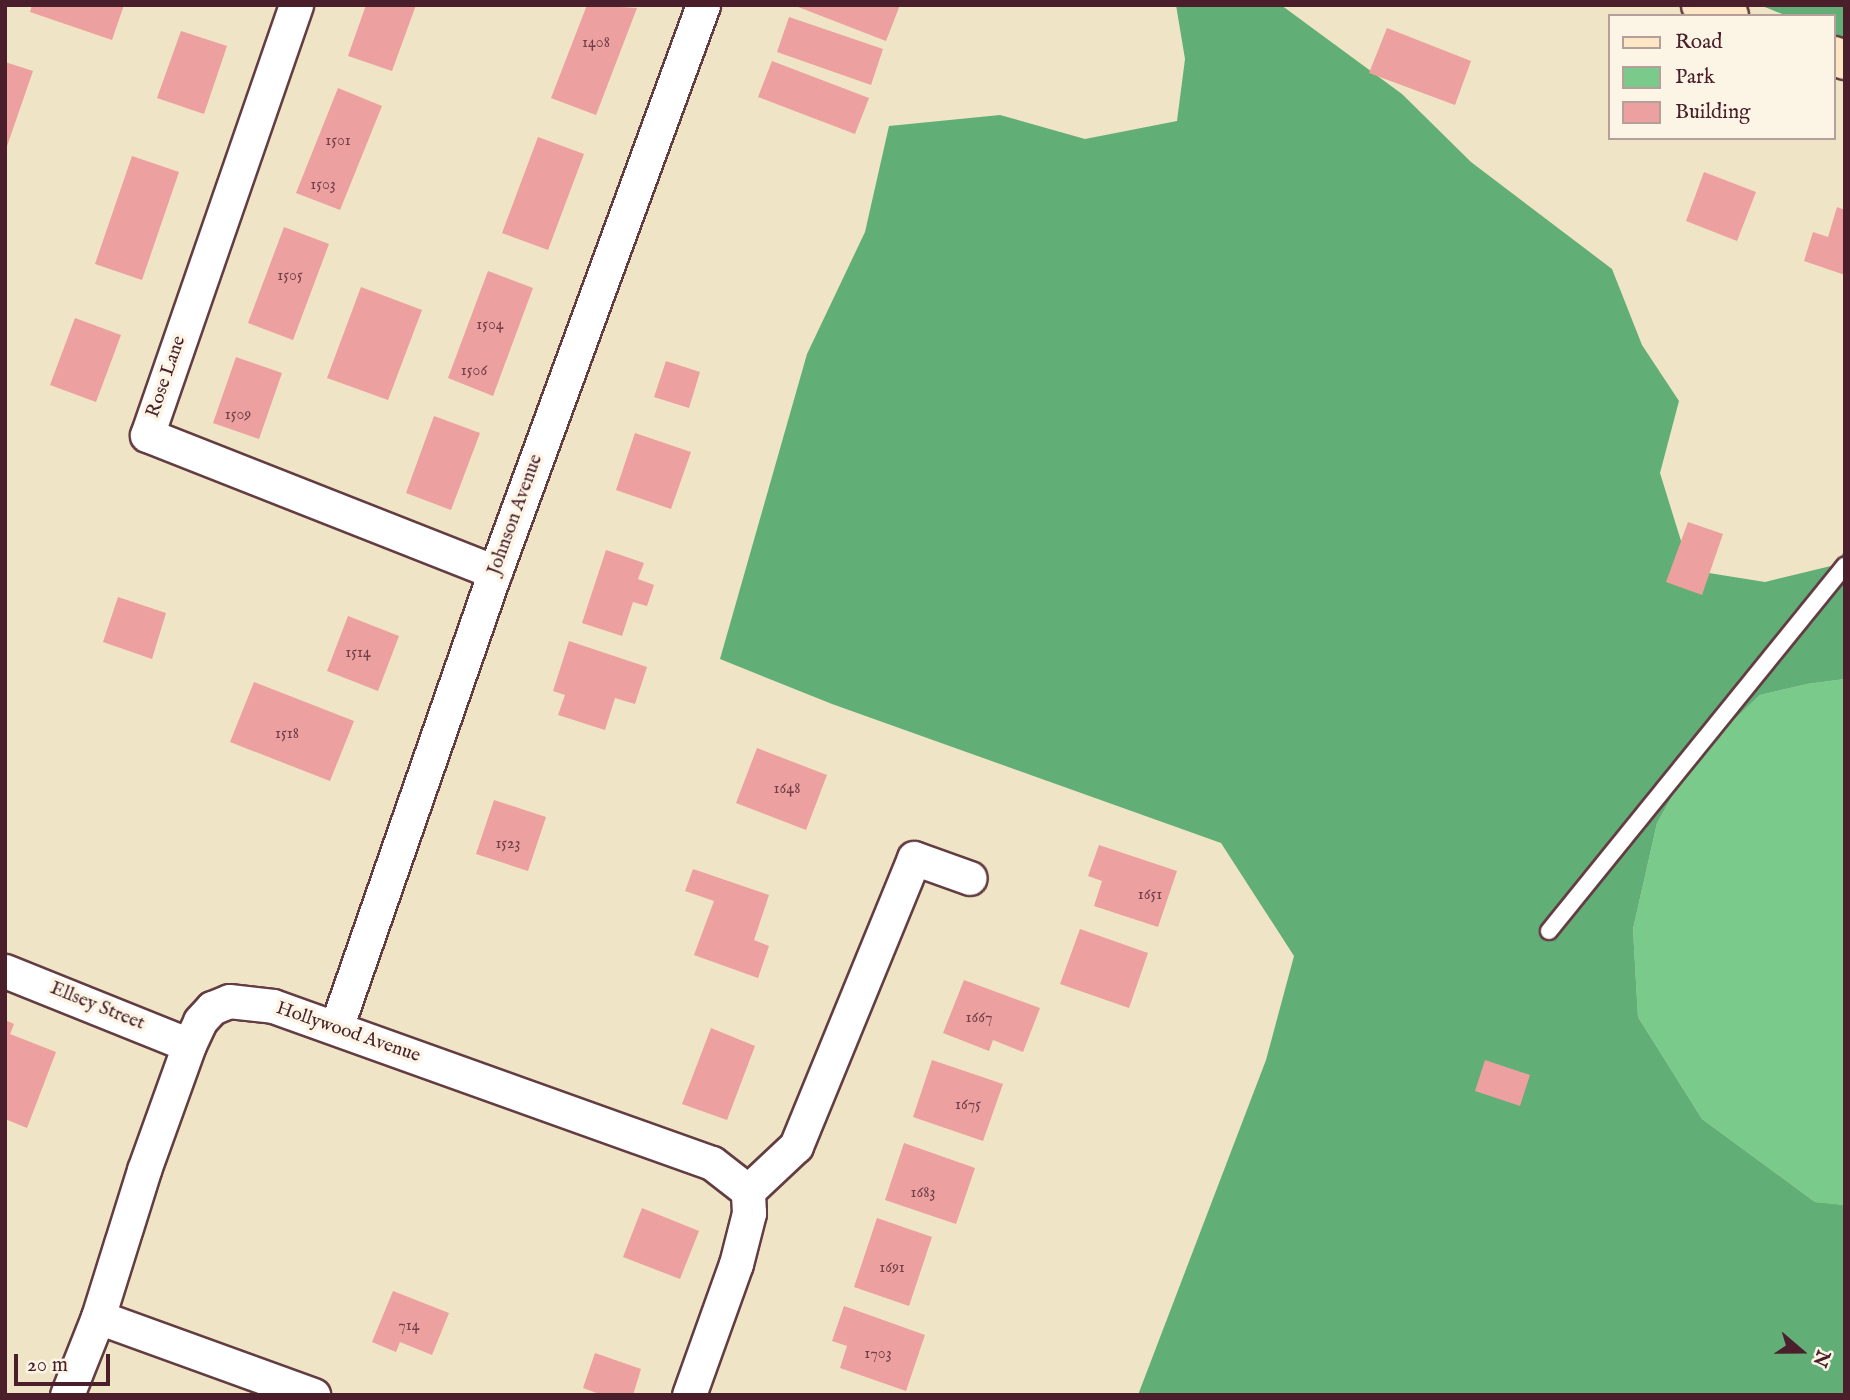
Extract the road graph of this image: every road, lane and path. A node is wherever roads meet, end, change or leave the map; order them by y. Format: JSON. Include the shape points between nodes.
{"nodes":[{"id":1,"x":296,"y":5,"type":"edge"},
{"id":2,"x":703,"y":5,"type":"edge"},
{"id":3,"x":1702,"y":5,"type":"edge"},
{"id":4,"x":1724,"y":14,"type":"edge"},
{"id":5,"x":1845,"y":566,"type":"edge"},
{"id":6,"x":495,"y":572,"type":"junction"},
{"id":7,"x":970,"y":878,"type":"dead end"},
{"id":8,"x":1549,"y":931,"type":"dead end"},
{"id":9,"x":5,"y":971,"type":"edge"},
{"id":10,"x":336,"y":1028,"type":"junction"},
{"id":11,"x":189,"y":1045,"type":"junction"},
{"id":12,"x":748,"y":1191,"type":"junction"},
{"id":13,"x":98,"y":1317,"type":"junction"},
{"id":14,"x":67,"y":1395,"type":"edge"},
{"id":15,"x":313,"y":1395,"type":"edge"},
{"id":16,"x":689,"y":1395,"type":"edge"}],
"edges":[{"from":1,"to":6,"type":"street","name":"Rose Lane","via":[[147,435]]},
{"from":2,"to":6,"type":"street","name":"Johnson Avenue"},
{"from":3,"to":4,"type":"street"},
{"from":5,"to":8,"type":"lane"},
{"from":6,"to":10,"type":"street","name":"Johnson Avenue"},
{"from":7,"to":12,"type":"street","via":[[915,858],[796,1146]]},
{"from":9,"to":11,"type":"street","name":"Ellsey Street"},
{"from":10,"to":11,"type":"street","name":"Hollywood Avenue","via":[[273,1006],[229,1001],[212,1008],[200,1021]]},
{"from":10,"to":12,"type":"street","name":"Hollywood Avenue","via":[[712,1163]]},
{"from":11,"to":13,"type":"street","name":"Hollywood Avenue"},
{"from":12,"to":16,"type":"street","via":[[749,1213],[736,1264]]},
{"from":13,"to":14,"type":"street","name":"Hollywood Avenue"},
{"from":13,"to":15,"type":"street"}]}
